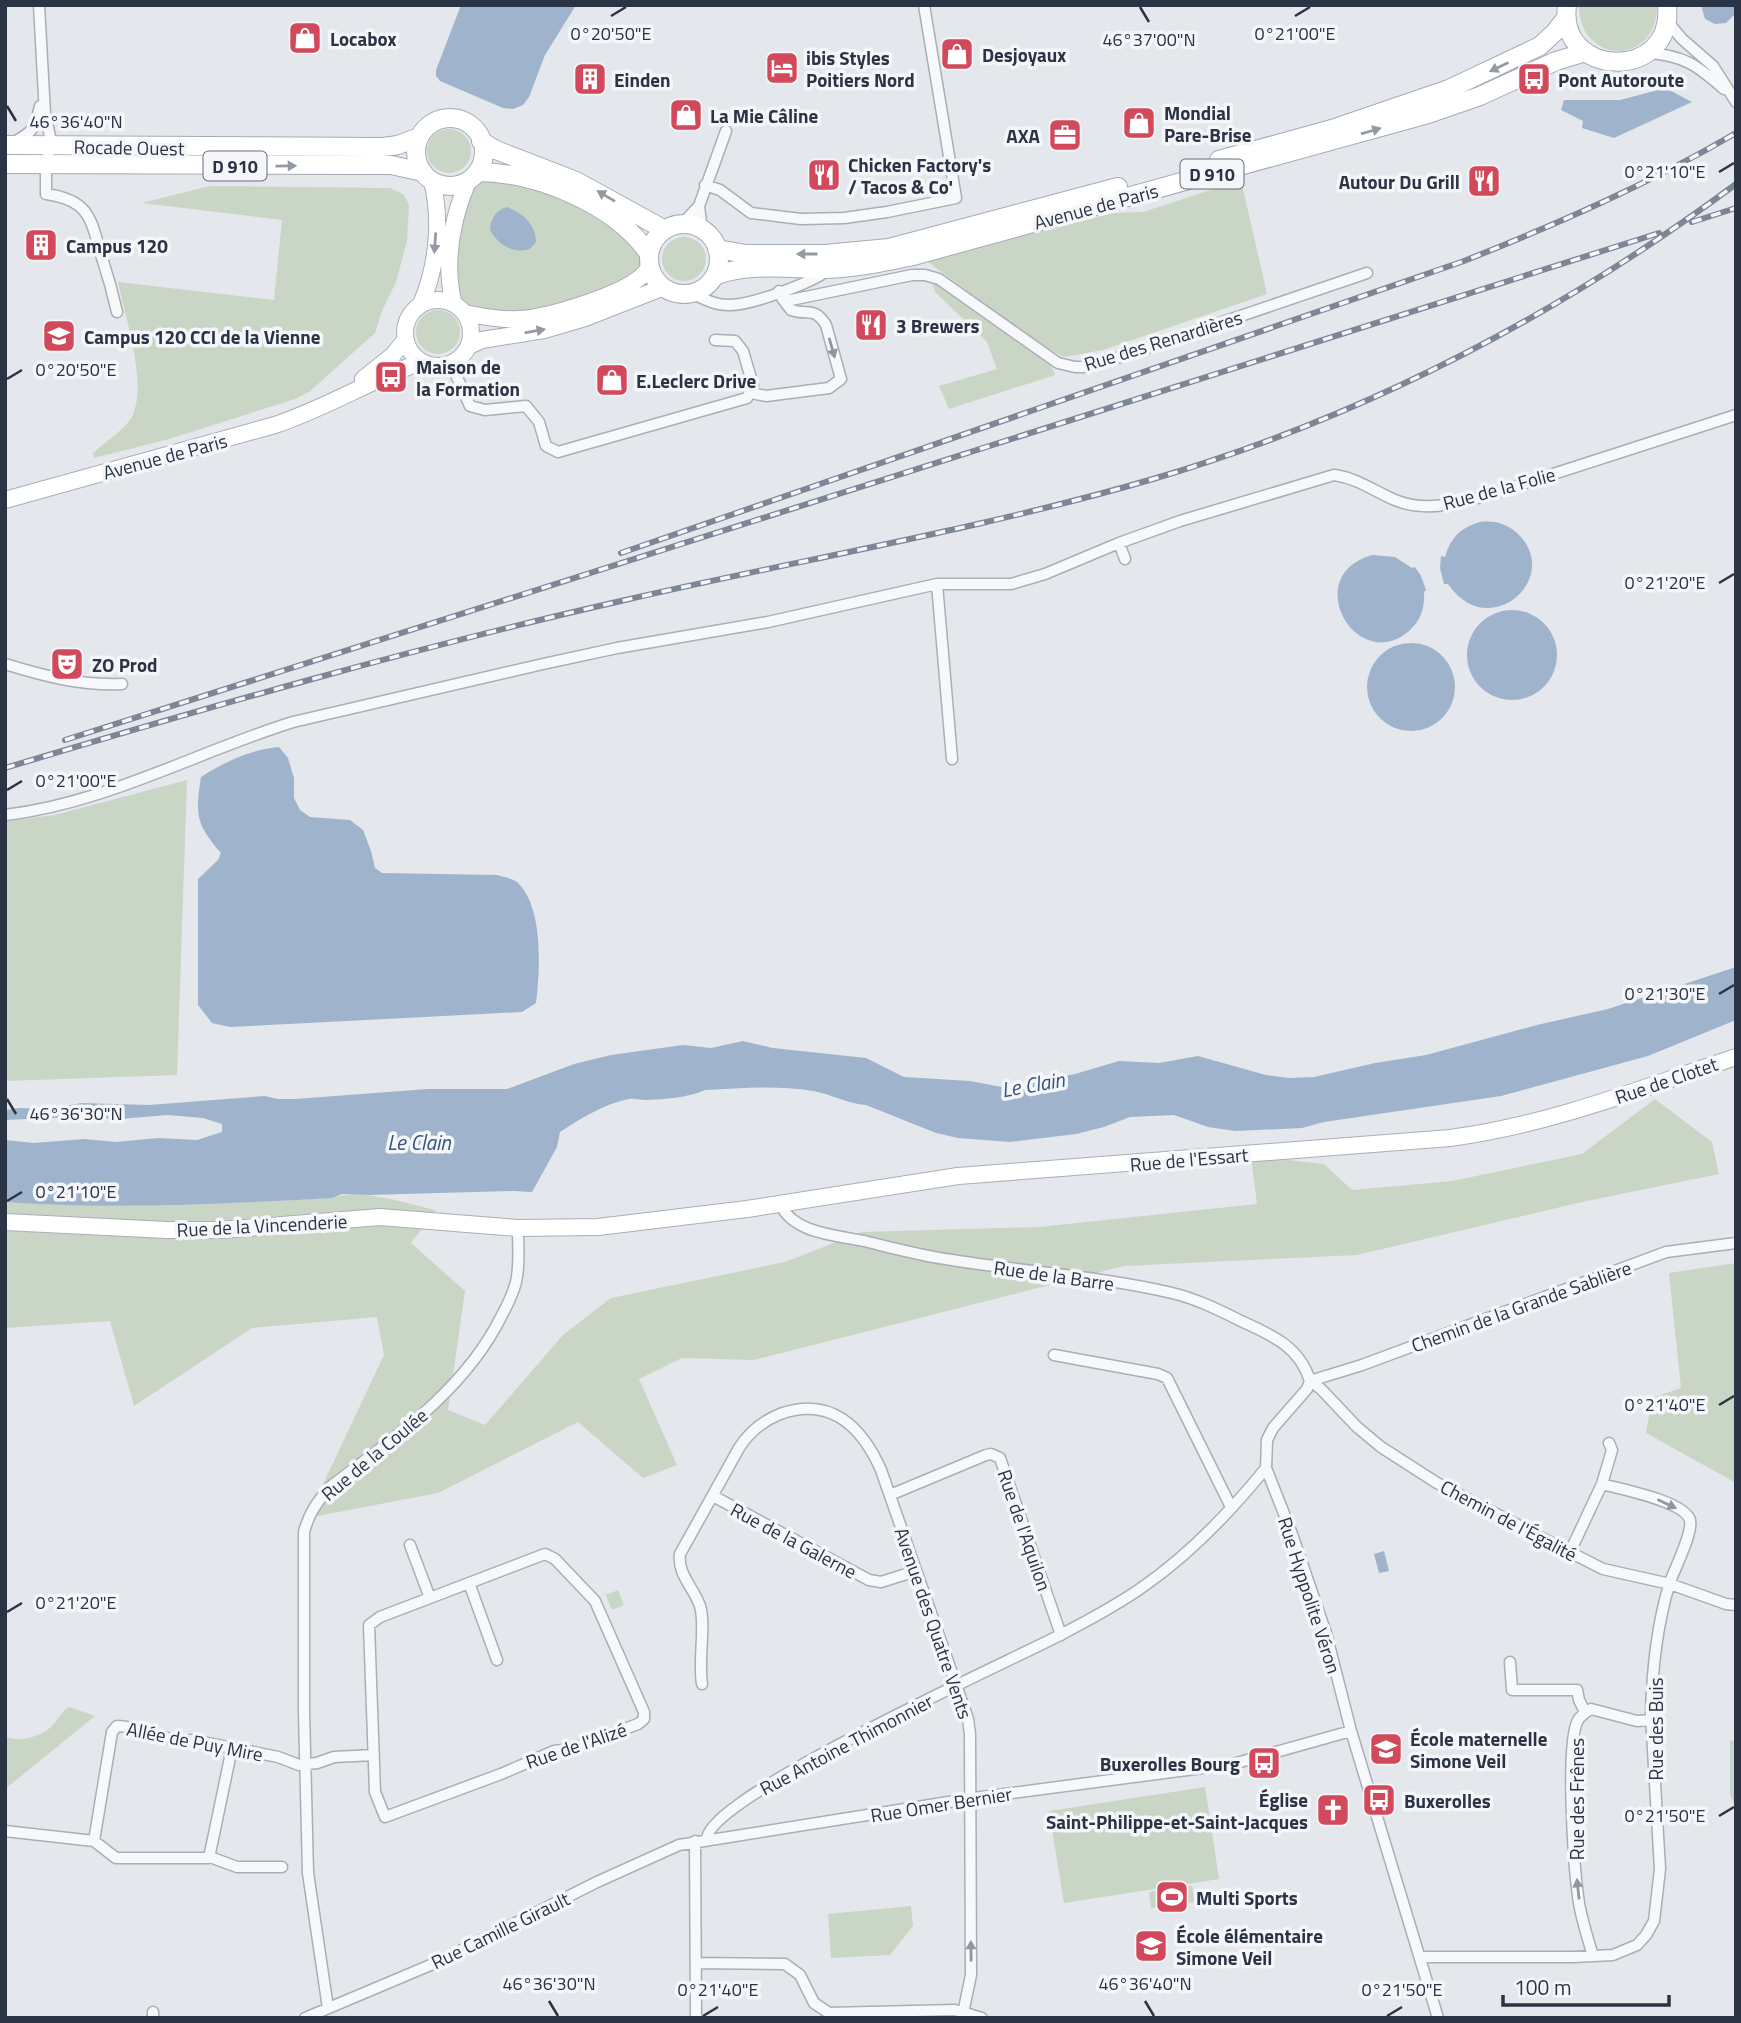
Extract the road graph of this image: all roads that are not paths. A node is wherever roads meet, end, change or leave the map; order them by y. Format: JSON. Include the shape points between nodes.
{"nodes":[{"id":1,"x":39,"y":5,"type":"edge"},
{"id":2,"x":924,"y":5,"type":"edge"},
{"id":3,"x":1566,"y":12,"type":"edge"},
{"id":4,"x":1667,"y":13,"type":"edge"},
{"id":5,"x":1586,"y":52,"type":"junction"},
{"id":6,"x":1647,"y":53,"type":"junction"},
{"id":7,"x":1734,"y":99,"type":"edge"},
{"id":8,"x":43,"y":122,"type":"junction"},
{"id":9,"x":726,"y":131,"type":"dead end"},
{"id":10,"x":419,"y":137,"type":"junction"},
{"id":11,"x":481,"y":141,"type":"junction"},
{"id":12,"x":7,"y":146,"type":"edge"},
{"id":13,"x":46,"y":146,"type":"junction"},
{"id":14,"x":80,"y":146,"type":"junction"},
{"id":15,"x":5,"y":164,"type":"edge"},
{"id":16,"x":46,"y":165,"type":"junction"},
{"id":17,"x":472,"y":176,"type":"junction"},
{"id":18,"x":427,"y":177,"type":"junction"},
{"id":19,"x":705,"y":185,"type":"junction"},
{"id":20,"x":699,"y":206,"type":"junction"},
{"id":21,"x":673,"y":227,"type":"junction"},
{"id":22,"x":702,"y":230,"type":"junction"},
{"id":23,"x":717,"y":249,"type":"junction"},
{"id":24,"x":650,"y":260,"type":"junction"},
{"id":25,"x":830,"y":268,"type":"junction"},
{"id":26,"x":1367,"y":273,"type":"dead end"},
{"id":27,"x":717,"y":275,"type":"junction"},
{"id":28,"x":664,"y":287,"type":"junction"},
{"id":29,"x":693,"y":294,"type":"junction"},
{"id":30,"x":780,"y":295,"type":"junction"},
{"id":31,"x":421,"y":304,"type":"junction"},
{"id":32,"x":459,"y":307,"type":"junction"},
{"id":33,"x":117,"y":312,"type":"dead end"},
{"id":34,"x":405,"y":340,"type":"junction"},
{"id":35,"x":715,"y":340,"type":"dead end"},
{"id":36,"x":469,"y":346,"type":"junction"},
{"id":37,"x":421,"y":362,"type":"junction"},
{"id":38,"x":451,"y":364,"type":"junction"},
{"id":39,"x":751,"y":393,"type":"junction"},
{"id":40,"x":323,"y":406,"type":"junction"},
{"id":41,"x":1736,"y":415,"type":"edge"},
{"id":42,"x":5,"y":500,"type":"edge"},
{"id":43,"x":1119,"y":543,"type":"junction"},
{"id":44,"x":1125,"y":559,"type":"dead end"},
{"id":45,"x":937,"y":584,"type":"junction"},
{"id":46,"x":5,"y":664,"type":"edge"},
{"id":47,"x":122,"y":684,"type":"dead end"},
{"id":48,"x":952,"y":759,"type":"dead end"},
{"id":49,"x":5,"y":815,"type":"edge"},
{"id":50,"x":1736,"y":1056,"type":"edge"},
{"id":51,"x":1596,"y":1104,"type":"joint"},
{"id":52,"x":780,"y":1204,"type":"junction"},
{"id":53,"x":5,"y":1223,"type":"edge"},
{"id":54,"x":517,"y":1228,"type":"junction"},
{"id":55,"x":1736,"y":1243,"type":"edge"},
{"id":56,"x":1054,"y":1355,"type":"dead end"},
{"id":57,"x":1310,"y":1381,"type":"junction"},
{"id":58,"x":1609,"y":1443,"type":"dead end"},
{"id":59,"x":1266,"y":1468,"type":"junction"},
{"id":60,"x":1602,"y":1485,"type":"junction"},
{"id":61,"x":890,"y":1495,"type":"junction"},
{"id":62,"x":713,"y":1496,"type":"junction"},
{"id":63,"x":1231,"y":1507,"type":"junction"},
{"id":64,"x":410,"y":1545,"type":"dead end"},
{"id":65,"x":1570,"y":1552,"type":"junction"},
{"id":66,"x":916,"y":1571,"type":"junction"},
{"id":67,"x":469,"y":1583,"type":"junction"},
{"id":68,"x":1670,"y":1584,"type":"junction"},
{"id":69,"x":429,"y":1598,"type":"junction"},
{"id":70,"x":1736,"y":1605,"type":"edge"},
{"id":71,"x":1061,"y":1635,"type":"junction"},
{"id":72,"x":497,"y":1660,"type":"dead end"},
{"id":73,"x":1510,"y":1662,"type":"dead end"},
{"id":74,"x":702,"y":1684,"type":"dead end"},
{"id":75,"x":956,"y":1685,"type":"junction"},
{"id":76,"x":1585,"y":1712,"type":"junction"},
{"id":77,"x":1651,"y":1720,"type":"junction"},
{"id":78,"x":1350,"y":1731,"type":"junction"},
{"id":79,"x":232,"y":1748,"type":"junction"},
{"id":80,"x":374,"y":1755,"type":"junction"},
{"id":81,"x":306,"y":1765,"type":"junction"},
{"id":82,"x":969,"y":1800,"type":"junction"},
{"id":83,"x":5,"y":1831,"type":"edge"},
{"id":84,"x":94,"y":1840,"type":"junction"},
{"id":85,"x":701,"y":1840,"type":"junction"},
{"id":86,"x":210,"y":1857,"type":"junction"},
{"id":87,"x":282,"y":1867,"type":"dead end"},
{"id":88,"x":1593,"y":1956,"type":"junction"},
{"id":89,"x":1421,"y":1957,"type":"junction"},
{"id":90,"x":696,"y":1963,"type":"junction"},
{"id":91,"x":328,"y":2008,"type":"junction"},
{"id":92,"x":963,"y":2015,"type":"edge"},
{"id":93,"x":305,"y":2018,"type":"edge"},
{"id":94,"x":696,"y":2018,"type":"edge"},
{"id":95,"x":982,"y":2018,"type":"edge"},
{"id":96,"x":1438,"y":2018,"type":"edge"}],
"edges":[{"from":1,"to":8,"type":"street"},
{"from":2,"to":19,"type":"street","via":[[956,198],[844,218],[801,219],[751,212]]},
{"from":3,"to":5,"type":"main road","via":[[1576,43]]},
{"from":3,"to":23,"type":"main road","name":"Avenue de Paris","number":"D 910","one_way":true,"via":[[1540,47],[1449,89],[1201,165],[889,248],[825,254],[746,254]]},
{"from":4,"to":6,"type":"main road","via":[[1658,42]]},
{"from":4,"to":7,"type":"street","via":[[1682,39],[1713,66]]},
{"from":5,"to":6,"type":"main road","via":[[1610,63]]},
{"from":25,"to":5,"type":"main road","name":"Avenue de Paris","number":"D 910","one_way":true,"via":[[913,256],[1337,141],[1459,104]]},
{"from":6,"to":7,"type":"street","via":[[1689,62]]},
{"from":8,"to":12,"type":"street"},
{"from":8,"to":13,"type":"street"},
{"from":8,"to":14,"type":"street"},
{"from":9,"to":19,"type":"street"},
{"from":10,"to":11,"type":"main road","via":[[432,123],[451,118],[470,125]]},
{"from":10,"to":14,"type":"main road","name":"Rocade Ouest","number":"D 910","via":[[383,147]]},
{"from":10,"to":18,"type":"main road","via":[[416,155]]},
{"from":11,"to":17,"type":"main road","via":[[483,151]]},
{"from":21,"to":11,"type":"main road","one_way":true},
{"from":12,"to":13,"type":"main road","name":"Rocade Ouest","number":"D 910"},
{"from":13,"to":14,"type":"main road","name":"Rocade Ouest","number":"D 910"},
{"from":13,"to":16,"type":"street"},
{"from":15,"to":16,"type":"main road","number":"D 910"},
{"from":16,"to":18,"type":"main road","name":"Rocade Ouest","number":"D 910","one_way":true,"via":[[391,165]]},
{"from":16,"to":33,"type":"street","via":[[46,194],[73,201],[90,216]]},
{"from":17,"to":18,"type":"main road","via":[[450,186]]},
{"from":17,"to":24,"type":"main road","via":[[515,175],[577,197],[637,236]]},
{"from":17,"to":32,"type":"main road","via":[[452,229],[449,271]]},
{"from":18,"to":31,"type":"main road","one_way":true,"via":[[437,202],[435,250]]},
{"from":19,"to":20,"type":"street"},
{"from":20,"to":21,"type":"street"},
{"from":20,"to":22,"type":"street"},
{"from":21,"to":22,"type":"main road","via":[[693,225]]},
{"from":21,"to":24,"type":"main road","via":[[655,240]]},
{"from":22,"to":23,"type":"main road"},
{"from":23,"to":27,"type":"main road"},
{"from":24,"to":28,"type":"main road","via":[[655,278]]},
{"from":24,"to":32,"type":"main road","via":[[639,279],[623,288],[542,316],[500,319]]},
{"from":25,"to":27,"type":"main road","name":"Avenue de Paris","number":"D 910","via":[[739,269]]},
{"from":25,"to":30,"type":"street","name":"Rue des Renardières"},
{"from":26,"to":30,"type":"street","name":"Rue des Renardières","via":[[1086,367],[1058,363],[939,279],[925,275],[797,299]]},
{"from":27,"to":29,"type":"main road"},
{"from":28,"to":29,"type":"main road"},
{"from":36,"to":28,"type":"main road","one_way":true,"via":[[585,318]]},
{"from":29,"to":30,"type":"street","name":"Rue des Renardières","via":[[729,306]]},
{"from":30,"to":39,"type":"street","one_way":true,"via":[[791,310],[822,318],[841,379],[829,388],[766,396]]},
{"from":31,"to":32,"type":"main road","via":[[436,299]]},
{"from":31,"to":34,"type":"main road","via":[[405,326]]},
{"from":32,"to":36,"type":"main road","via":[[472,329]]},
{"from":34,"to":37,"type":"main road"},
{"from":34,"to":40,"type":"main road","name":"Avenue de Paris","via":[[376,370]]},
{"from":35,"to":39,"type":"street","via":[[740,344]]},
{"from":36,"to":38,"type":"main road"},
{"from":37,"to":38,"type":"main road"},
{"from":37,"to":40,"type":"main road","name":"Avenue de Paris"},
{"from":38,"to":39,"type":"street","via":[[470,407],[500,410],[526,406],[539,422],[546,446],[558,452],[741,400]]},
{"from":40,"to":42,"type":"main road","name":"Avenue de Paris","via":[[275,425]]},
{"from":41,"to":43,"type":"street","name":"Rue de la Folie","via":[[1453,504],[1425,506],[1398,501],[1351,477],[1334,475]]},
{"from":43,"to":44,"type":"street"},
{"from":43,"to":45,"type":"street","name":"Rue de la Folie","via":[[1011,584]]},
{"from":45,"to":48,"type":"street"},
{"from":45,"to":49,"type":"street","name":"Rue de la Folie","via":[[768,622],[580,656],[293,722],[77,800]]},
{"from":46,"to":47,"type":"street","via":[[71,681]]},
{"from":50,"to":51,"type":"main road","name":"Rue de Clotet"},
{"from":51,"to":52,"type":"main road","name":"Rue de l'Essart","via":[[1488,1133],[1450,1138],[958,1177]]},
{"from":52,"to":54,"type":"main road","via":[[598,1227]]},
{"from":52,"to":57,"type":"street","name":"Rue de la Barre","via":[[798,1224],[839,1236],[950,1260],[1174,1293],[1276,1337],[1295,1352]]},
{"from":53,"to":54,"type":"main road","name":"Rue de la Vincenderie","via":[[221,1230],[380,1217]]},
{"from":54,"to":81,"type":"street","name":"Rue de la Coulée","via":[[518,1272],[494,1330],[443,1396],[330,1487],[307,1518]]},
{"from":55,"to":57,"type":"street","name":"Chemin de la Grande Sablière","via":[[1666,1252]]},
{"from":56,"to":63,"type":"street","via":[[1167,1378]]},
{"from":57,"to":59,"type":"street","name":"Rue Hyppolite Véron","via":[[1273,1428],[1266,1447]]},
{"from":57,"to":65,"type":"street","name":"Chemin de l'Égalité","via":[[1392,1454],[1437,1483]]},
{"from":58,"to":60,"type":"street","via":[[1612,1450]]},
{"from":59,"to":63,"type":"street","name":"Rue Antoine Thimonnier"},
{"from":59,"to":78,"type":"street","name":"Rue Hyppolite Véron","via":[[1326,1633]]},
{"from":60,"to":65,"type":"street"},
{"from":60,"to":68,"type":"street","name":"Rue des Buis","one_way":true,"via":[[1653,1497],[1684,1512],[1690,1520]]},
{"from":61,"to":62,"type":"street","name":"Avenue des Quatre Vents","via":[[865,1439],[834,1414],[814,1409],[789,1412],[756,1428],[739,1448]]},
{"from":61,"to":66,"type":"street","name":"Avenue des Quatre Vents"},
{"from":61,"to":71,"type":"street","name":"Rue de l'Aquilon","via":[[986,1455],[1000,1458]]},
{"from":62,"to":66,"type":"street","name":"Rue de la Galerne","via":[[869,1580],[881,1582]]},
{"from":62,"to":74,"type":"street","name":"Avenue des Quatre Vents","via":[[679,1557],[701,1609]]},
{"from":63,"to":71,"type":"street","name":"Rue Antoine Thimonnier","via":[[1143,1587]]},
{"from":64,"to":69,"type":"street"},
{"from":65,"to":68,"type":"street","name":"Chemin de l'Égalité","via":[[1603,1569]]},
{"from":66,"to":75,"type":"street","name":"Avenue des Quatre Vents"},
{"from":67,"to":69,"type":"street","name":"Rue de l'Alizé"},
{"from":67,"to":72,"type":"street"},
{"from":67,"to":80,"type":"street","name":"Rue de l'Alizé","via":[[545,1554],[555,1559],[599,1606],[644,1719],[387,1818],[376,1795]]},
{"from":68,"to":70,"type":"street","name":"Chemin de l'Égalité"},
{"from":68,"to":77,"type":"street","name":"Rue des Buis","via":[[1659,1636]]},
{"from":69,"to":80,"type":"street","name":"Rue de l'Alizé","via":[[369,1625]]},
{"from":71,"to":75,"type":"street","name":"Rue Antoine Thimonnier"},
{"from":73,"to":76,"type":"street","via":[[1512,1690],[1577,1690]]},
{"from":75,"to":82,"type":"street","name":"Avenue des Quatre Vents","via":[[970,1734]]},
{"from":75,"to":85,"type":"street","name":"Rue Antoine Thimonnier","via":[[753,1794],[717,1821]]},
{"from":76,"to":77,"type":"street","name":"Rue des Frênes","via":[[1591,1709],[1637,1721]]},
{"from":88,"to":76,"type":"street","name":"Rue des Frênes","one_way":true,"via":[[1577,1877],[1572,1742]]},
{"from":77,"to":88,"type":"street","name":"Rue des Buis","via":[[1660,1869],[1654,1921],[1637,1945]]},
{"from":78,"to":82,"type":"street","name":"Rue Omer Bernier","via":[[1233,1763]]},
{"from":78,"to":89,"type":"street","name":"Rue Hyppolite Véron"},
{"from":79,"to":81,"type":"street","name":"Allée de Puy Mire"},
{"from":79,"to":84,"type":"street","name":"Allée de Puy Mire","via":[[117,1726],[112,1732]]},
{"from":79,"to":86,"type":"street"},
{"from":80,"to":81,"type":"street","via":[[334,1757]]},
{"from":81,"to":91,"type":"street","name":"Rue de la Coulée","via":[[308,1872]]},
{"from":82,"to":85,"type":"street","name":"Rue Omer Bernier"},
{"from":92,"to":82,"type":"street","name":"Avenue des Quatre Vents","one_way":true,"via":[[971,1975]]},
{"from":83,"to":84,"type":"street"},
{"from":84,"to":86,"type":"street","via":[[116,1858]]},
{"from":85,"to":90,"type":"street"},
{"from":85,"to":91,"type":"street","name":"Rue Camille Girault","via":[[679,1845],[440,1961]]},
{"from":86,"to":87,"type":"street","via":[[237,1867]]},
{"from":88,"to":89,"type":"street","name":"Rue des Buis"},
{"from":89,"to":96,"type":"street","name":"Rue Hyppolite Véron"},
{"from":90,"to":92,"type":"street","via":[[785,1964],[800,1975],[814,2003],[829,2013]]},
{"from":90,"to":94,"type":"street"},
{"from":91,"to":93,"type":"street","name":"Rue Camille Girault"},
{"from":92,"to":95,"type":"street"}]}
